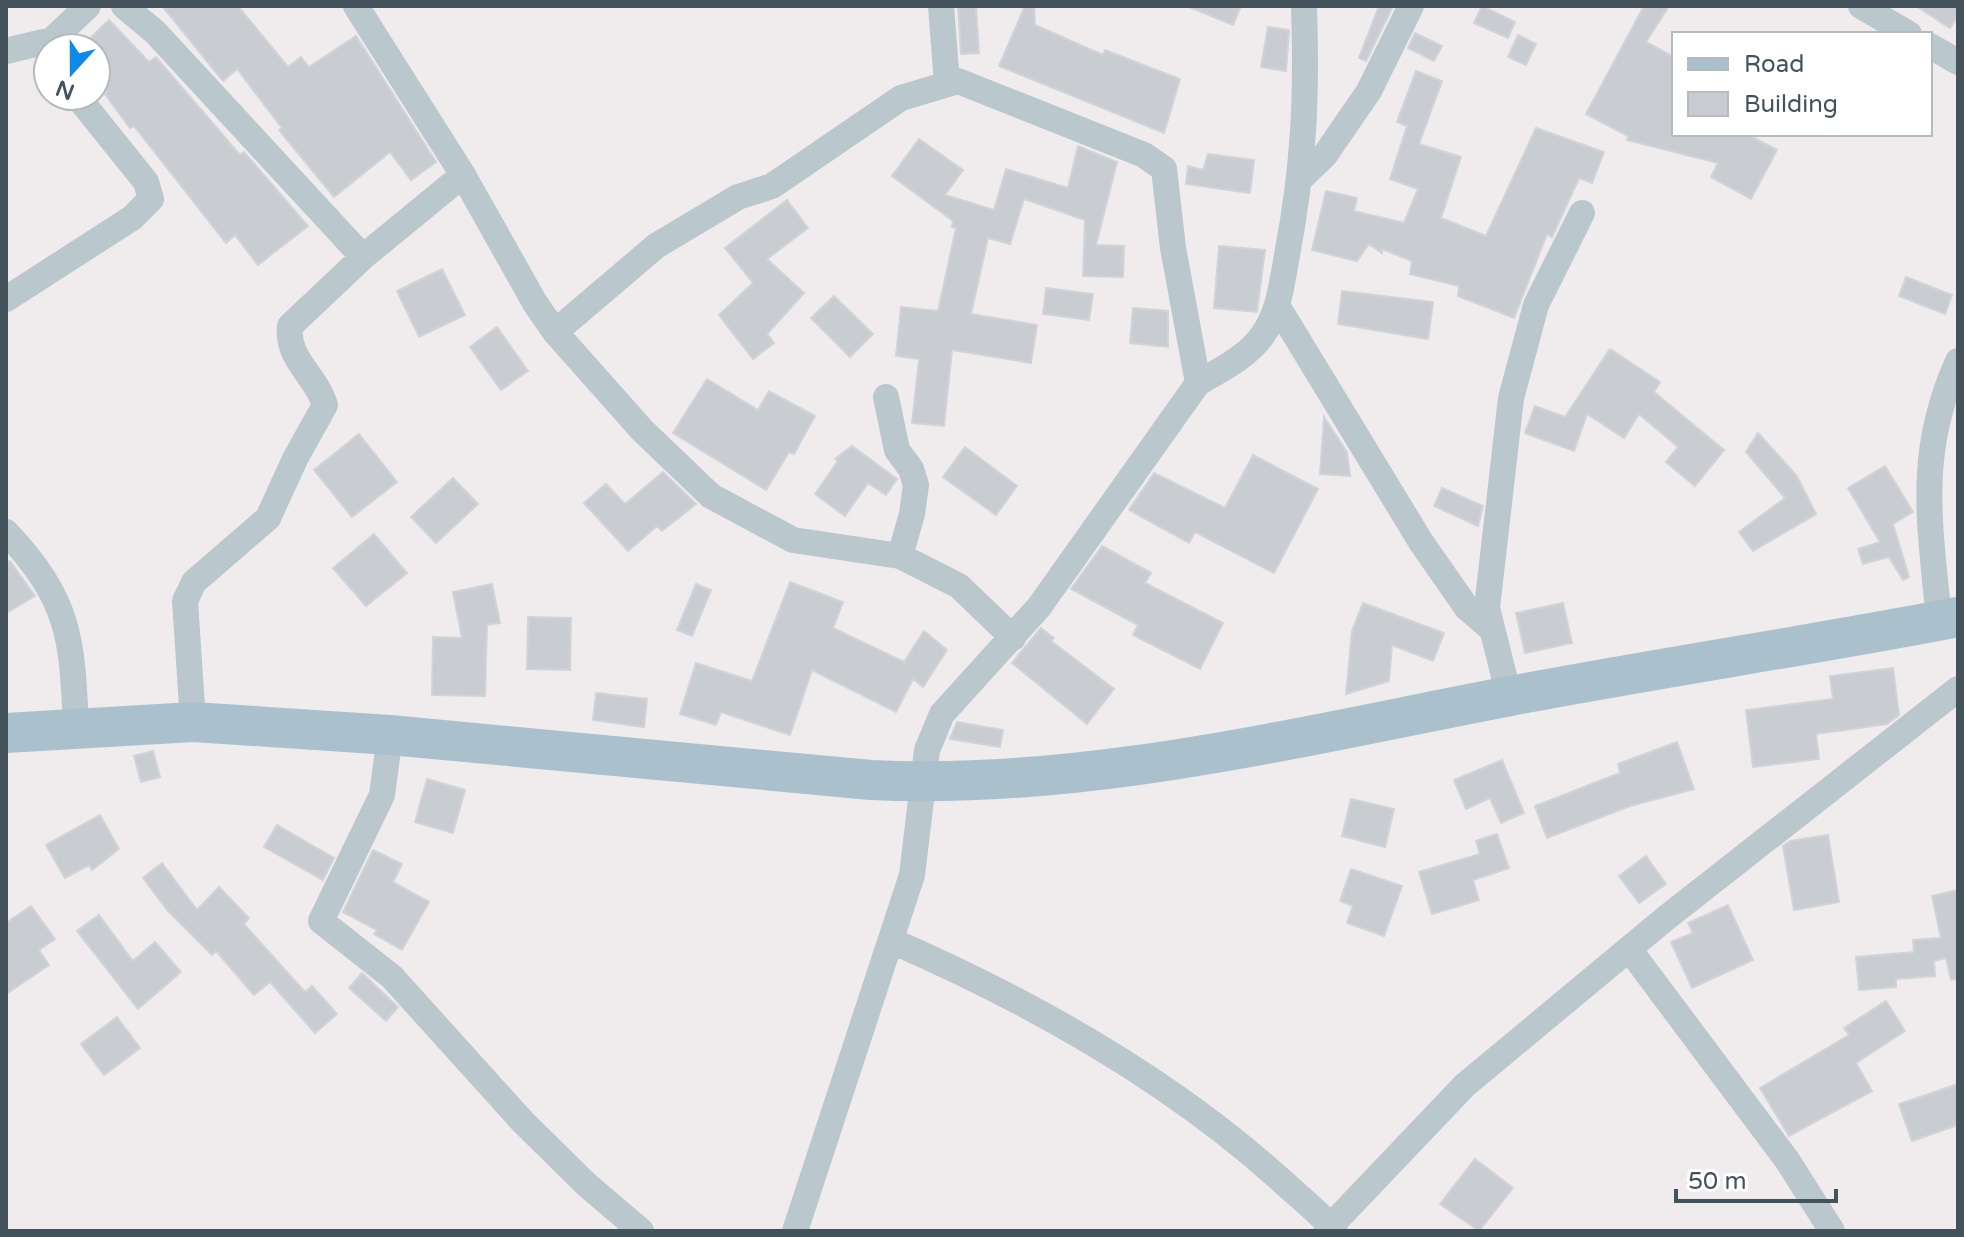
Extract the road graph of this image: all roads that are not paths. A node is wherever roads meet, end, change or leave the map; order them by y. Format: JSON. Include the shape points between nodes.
{"nodes":[{"id":1,"x":88,"y":6,"type":"edge"},
{"id":2,"x":124,"y":6,"type":"edge"},
{"id":3,"x":356,"y":6,"type":"edge"},
{"id":4,"x":941,"y":6,"type":"edge"},
{"id":5,"x":1304,"y":6,"type":"edge"},
{"id":6,"x":1411,"y":6,"type":"edge"},
{"id":7,"x":1861,"y":6,"type":"edge"},
{"id":8,"x":60,"y":32,"type":"edge"},
{"id":9,"x":1906,"y":32,"type":"edge"},
{"id":10,"x":1932,"y":47,"type":"edge"},
{"id":11,"x":6,"y":51,"type":"edge"},
{"id":12,"x":32,"y":52,"type":"edge"},
{"id":13,"x":1958,"y":62,"type":"edge"},
{"id":14,"x":947,"y":84,"type":"junction"},
{"id":15,"x":90,"y":112,"type":"edge"},
{"id":16,"x":463,"y":175,"type":"junction"},
{"id":17,"x":1302,"y":177,"type":"junction"},
{"id":18,"x":1582,"y":213,"type":"dead end"},
{"id":19,"x":363,"y":257,"type":"junction"},
{"id":20,"x":6,"y":299,"type":"edge"},
{"id":21,"x":1278,"y":307,"type":"junction"},
{"id":22,"x":555,"y":332,"type":"junction"},
{"id":23,"x":1958,"y":361,"type":"edge"},
{"id":24,"x":1198,"y":383,"type":"junction"},
{"id":25,"x":886,"y":397,"type":"dead end"},
{"id":26,"x":6,"y":532,"type":"edge"},
{"id":27,"x":900,"y":556,"type":"junction"},
{"id":28,"x":1949,"y":618,"type":"edge"},
{"id":29,"x":1490,"y":628,"type":"junction"},
{"id":30,"x":1013,"y":638,"type":"junction"},
{"id":31,"x":1958,"y":689,"type":"edge"},
{"id":32,"x":1509,"y":696,"type":"junction"},
{"id":33,"x":193,"y":722,"type":"junction"},
{"id":34,"x":76,"y":728,"type":"junction"},
{"id":35,"x":6,"y":733,"type":"edge"},
{"id":36,"x":390,"y":735,"type":"junction"},
{"id":37,"x":923,"y":782,"type":"junction"},
{"id":38,"x":892,"y":941,"type":"junction"},
{"id":39,"x":1629,"y":949,"type":"junction"},
{"id":40,"x":1331,"y":1229,"type":"edge"},
{"id":41,"x":641,"y":1231,"type":"edge"},
{"id":42,"x":795,"y":1231,"type":"edge"},
{"id":43,"x":1832,"y":1231,"type":"edge"}],
"edges":[{"from":1,"to":8,"type":"street"},
{"from":2,"to":19,"type":"street","via":[[155,32]]},
{"from":3,"to":16,"type":"street"},
{"from":4,"to":14,"type":"street"},
{"from":5,"to":17,"type":"street","via":[[1307,103]]},
{"from":6,"to":17,"type":"street","via":[[1369,91],[1325,155]]},
{"from":7,"to":9,"type":"street"},
{"from":10,"to":13,"type":"street"},
{"from":11,"to":12,"type":"street"},
{"from":14,"to":22,"type":"street","via":[[901,98],[772,186],[738,197],[656,246]]},
{"from":14,"to":24,"type":"street","via":[[958,81],[1011,99],[1144,155],[1164,169]]},
{"from":15,"to":20,"type":"street","via":[[146,182],[151,199],[132,218]]},
{"from":16,"to":19,"type":"street"},
{"from":16,"to":22,"type":"street"},
{"from":17,"to":21,"type":"street"},
{"from":18,"to":29,"type":"street","via":[[1536,305],[1511,398],[1488,593]]},
{"from":19,"to":33,"type":"street","via":[[290,326],[291,350],[325,405],[268,518],[194,582],[185,601]]},
{"from":21,"to":24,"type":"street","via":[[1262,337]]},
{"from":21,"to":29,"type":"street","via":[[1421,542],[1467,608]]},
{"from":22,"to":27,"type":"street","via":[[642,430],[711,496],[793,540]]},
{"from":23,"to":28,"type":"street","via":[[1932,432],[1927,494]]},
{"from":24,"to":30,"type":"street"},
{"from":25,"to":27,"type":"street","via":[[897,450],[916,485]]},
{"from":26,"to":34,"type":"street","via":[[64,614]]},
{"from":27,"to":30,"type":"street","via":[[959,586]]},
{"from":28,"to":32,"type":"main road"},
{"from":29,"to":32,"type":"street"},
{"from":30,"to":37,"type":"street","via":[[942,714],[927,750]]},
{"from":31,"to":39,"type":"street"},
{"from":32,"to":37,"type":"main road","via":[[1203,755],[1040,777]]},
{"from":33,"to":34,"type":"main road"},
{"from":33,"to":36,"type":"main road"},
{"from":34,"to":35,"type":"main road"},
{"from":36,"to":37,"type":"main road"},
{"from":36,"to":41,"type":"street","via":[[382,795],[321,921],[392,977],[523,1122]]},
{"from":37,"to":38,"type":"street","via":[[912,875]]},
{"from":38,"to":40,"type":"street","via":[[966,973],[1198,1109]]},
{"from":38,"to":42,"type":"street"},
{"from":39,"to":40,"type":"street","via":[[1465,1085]]},
{"from":39,"to":43,"type":"street","via":[[1787,1160]]}]}
